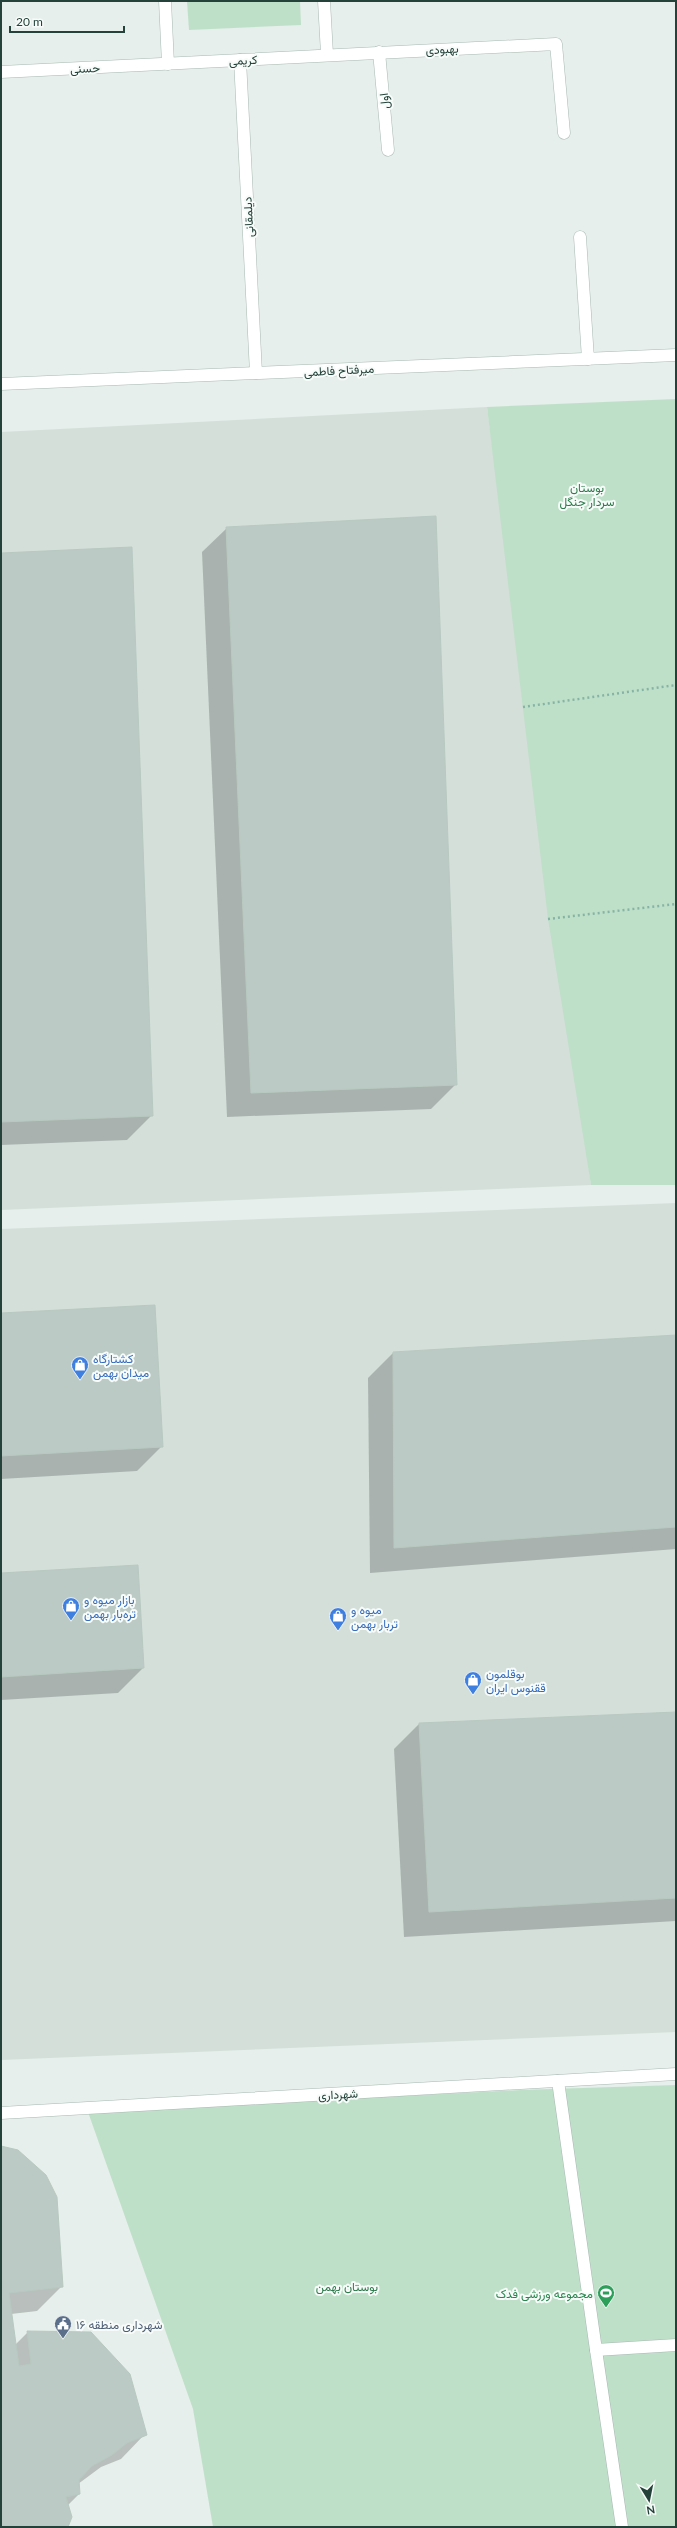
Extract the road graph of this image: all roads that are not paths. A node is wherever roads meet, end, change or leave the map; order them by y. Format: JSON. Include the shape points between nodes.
{"nodes":[{"id":1,"x":165,"y":1,"type":"edge"},
{"id":2,"x":324,"y":1,"type":"edge"},
{"id":3,"x":379,"y":52,"type":"junction"},
{"id":4,"x":327,"y":54,"type":"junction"},
{"id":5,"x":240,"y":60,"type":"junction"},
{"id":6,"x":168,"y":64,"type":"junction"},
{"id":7,"x":1,"y":72,"type":"edge"},
{"id":8,"x":564,"y":133,"type":"dead end"},
{"id":9,"x":388,"y":150,"type":"dead end"},
{"id":10,"x":580,"y":237,"type":"dead end"},
{"id":11,"x":676,"y":355,"type":"edge"},
{"id":12,"x":588,"y":359,"type":"junction"},
{"id":13,"x":256,"y":373,"type":"junction"},
{"id":14,"x":1,"y":384,"type":"edge"},
{"id":15,"x":676,"y":2074,"type":"edge"},
{"id":16,"x":558,"y":2081,"type":"junction"},
{"id":17,"x":1,"y":2113,"type":"edge"},
{"id":18,"x":676,"y":2345,"type":"edge"},
{"id":19,"x":596,"y":2350,"type":"junction"},
{"id":20,"x":622,"y":2527,"type":"edge"}],
"edges":[{"from":1,"to":6,"type":"street"},
{"from":2,"to":4,"type":"street"},
{"from":3,"to":4,"type":"street","name":"بهبودی"},
{"from":3,"to":8,"type":"street","name":"بهبودی","via":[[556,44]]},
{"from":3,"to":9,"type":"street","name":"اول"},
{"from":4,"to":5,"type":"street","name":"کریمی"},
{"from":5,"to":6,"type":"street","name":"کریمی"},
{"from":5,"to":13,"type":"street","name":"دیلمقانی"},
{"from":6,"to":7,"type":"street","name":"حسنی"},
{"from":10,"to":12,"type":"street"},
{"from":11,"to":12,"type":"street","name":"میرفتاح فاطمی"},
{"from":12,"to":13,"type":"street","name":"میرفتاح فاطمی"},
{"from":13,"to":14,"type":"street","name":"میرفتاح فاطمی"},
{"from":15,"to":16,"type":"street","name":"شهرداری"},
{"from":16,"to":17,"type":"street","name":"شهرداری"},
{"from":16,"to":19,"type":"street"},
{"from":18,"to":19,"type":"street"},
{"from":19,"to":20,"type":"street"}]}
